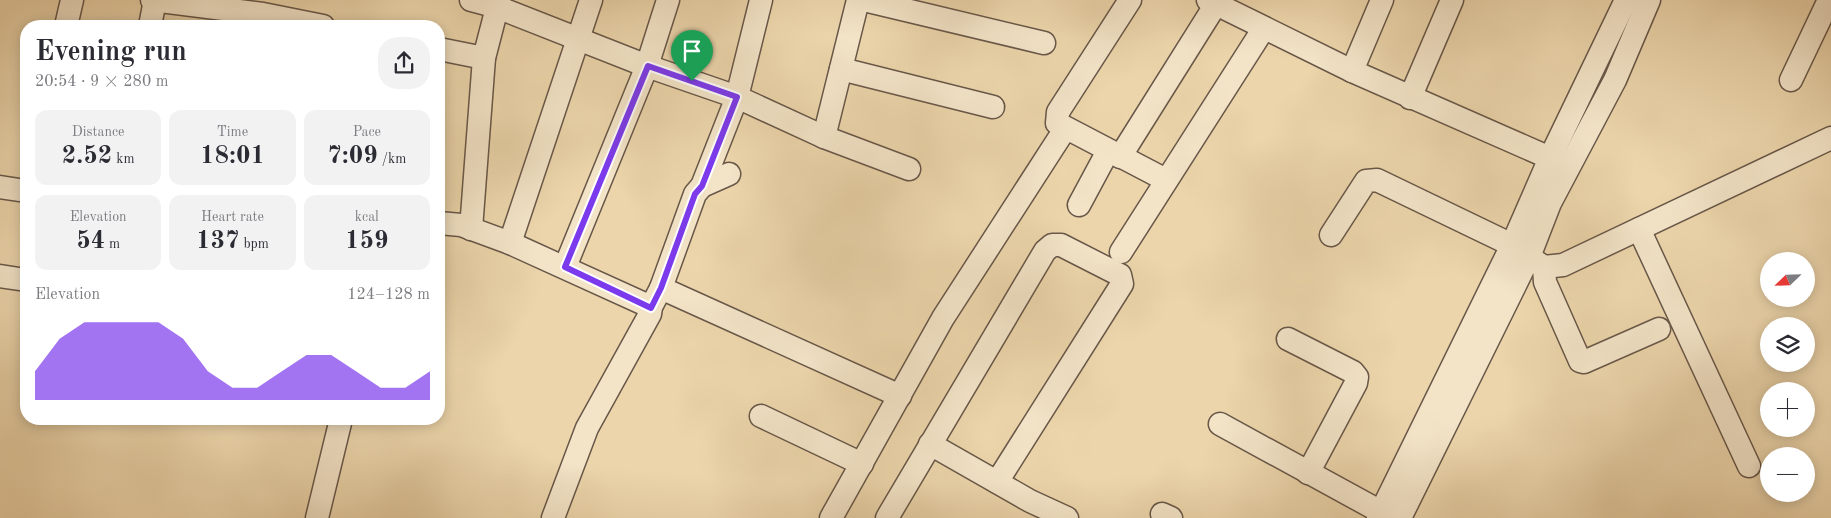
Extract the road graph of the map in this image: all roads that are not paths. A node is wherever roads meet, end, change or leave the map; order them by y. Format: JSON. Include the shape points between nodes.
{"nodes":[{"id":1,"x":72,"y":0,"type":"edge"},
{"id":2,"x":154,"y":0,"type":"edge"},
{"id":3,"x":470,"y":0,"type":"edge"},
{"id":4,"x":591,"y":0,"type":"edge"},
{"id":5,"x":668,"y":0,"type":"edge"},
{"id":6,"x":761,"y":0,"type":"edge"},
{"id":7,"x":858,"y":0,"type":"edge"},
{"id":8,"x":864,"y":0,"type":"edge"},
{"id":9,"x":1130,"y":0,"type":"edge"},
{"id":10,"x":1382,"y":0,"type":"edge"},
{"id":11,"x":1452,"y":0,"type":"edge"},
{"id":12,"x":1626,"y":0,"type":"edge"},
{"id":13,"x":1649,"y":0,"type":"edge"},
{"id":14,"x":1829,"y":0,"type":"edge"},
{"id":15,"x":1212,"y":2,"type":"edge"},
{"id":16,"x":498,"y":4,"type":"edge"},
{"id":17,"x":265,"y":7,"type":"edge"},
{"id":18,"x":230,"y":19,"type":"edge"},
{"id":19,"x":67,"y":20,"type":"edge"},
{"id":20,"x":151,"y":20,"type":"edge"},
{"id":21,"x":284,"y":20,"type":"edge"},
{"id":22,"x":1264,"y":28,"type":"junction"},
{"id":23,"x":578,"y":38,"type":"junction"},
{"id":24,"x":1044,"y":43,"type":"dead end"},
{"id":25,"x":445,"y":50,"type":"edge"},
{"id":26,"x":484,"y":58,"type":"junction"},
{"id":27,"x":648,"y":66,"type":"junction"},
{"id":28,"x":841,"y":69,"type":"junction"},
{"id":29,"x":1352,"y":71,"type":"junction"},
{"id":30,"x":1791,"y":80,"type":"dead end"},
{"id":31,"x":737,"y":97,"type":"junction"},
{"id":32,"x":1410,"y":98,"type":"junction"},
{"id":33,"x":993,"y":107,"type":"dead end"},
{"id":34,"x":1065,"y":129,"type":"junction"},
{"id":35,"x":824,"y":137,"type":"junction"},
{"id":36,"x":1831,"y":138,"type":"edge"},
{"id":37,"x":1114,"y":154,"type":"junction"},
{"id":38,"x":1550,"y":158,"type":"junction"},
{"id":39,"x":909,"y":169,"type":"dead end"},
{"id":40,"x":729,"y":174,"type":"dead end"},
{"id":41,"x":1166,"y":180,"type":"junction"},
{"id":42,"x":702,"y":186,"type":"junction"},
{"id":43,"x":0,"y":187,"type":"edge"},
{"id":44,"x":20,"y":191,"type":"edge"},
{"id":45,"x":1543,"y":196,"type":"junction"},
{"id":46,"x":1079,"y":205,"type":"dead end"},
{"id":47,"x":445,"y":224,"type":"edge"},
{"id":48,"x":471,"y":229,"type":"junction"},
{"id":49,"x":1638,"y":229,"type":"junction"},
{"id":50,"x":1331,"y":235,"type":"dead end"},
{"id":51,"x":510,"y":243,"type":"junction"},
{"id":52,"x":1121,"y":252,"type":"dead end"},
{"id":53,"x":1528,"y":256,"type":"junction"},
{"id":54,"x":565,"y":267,"type":"junction"},
{"id":55,"x":0,"y":276,"type":"edge"},
{"id":56,"x":20,"y":279,"type":"edge"},
{"id":57,"x":656,"y":298,"type":"junction"},
{"id":58,"x":1659,"y":329,"type":"dead end"},
{"id":59,"x":1288,"y":339,"type":"dead end"},
{"id":60,"x":900,"y":396,"type":"junction"},
{"id":61,"x":761,"y":416,"type":"dead end"},
{"id":62,"x":1220,"y":424,"type":"dead end"},
{"id":63,"x":340,"y":425,"type":"edge"},
{"id":64,"x":930,"y":444,"type":"junction"},
{"id":65,"x":862,"y":464,"type":"junction"},
{"id":66,"x":1749,"y":466,"type":"dead end"},
{"id":67,"x":1308,"y":474,"type":"junction"},
{"id":68,"x":997,"y":482,"type":"junction"},
{"id":69,"x":1026,"y":510,"type":"edge"},
{"id":70,"x":1386,"y":516,"type":"edge"},
{"id":71,"x":317,"y":518,"type":"edge"},
{"id":72,"x":553,"y":518,"type":"edge"},
{"id":73,"x":831,"y":518,"type":"edge"},
{"id":74,"x":887,"y":518,"type":"edge"},
{"id":75,"x":1067,"y":518,"type":"edge"}],
"edges":[{"from":1,"to":19,"type":"street"},
{"from":2,"to":18,"type":"street"},
{"from":2,"to":20,"type":"street"},
{"from":3,"to":16,"type":"street"},
{"from":4,"to":23,"type":"street"},
{"from":5,"to":27,"type":"street"},
{"from":6,"to":31,"type":"street"},
{"from":7,"to":28,"type":"street"},
{"from":8,"to":24,"type":"street"},
{"from":9,"to":34,"type":"street","via":[[1058,112],[1057,123]]},
{"from":10,"to":29,"type":"street"},
{"from":11,"to":32,"type":"street"},
{"from":12,"to":38,"type":"street"},
{"from":13,"to":45,"type":"street","via":[[1615,80]]},
{"from":14,"to":30,"type":"street"},
{"from":15,"to":22,"type":"street"},
{"from":15,"to":37,"type":"street"},
{"from":16,"to":23,"type":"street"},
{"from":16,"to":26,"type":"street"},
{"from":17,"to":18,"type":"street"},
{"from":17,"to":21,"type":"street"},
{"from":22,"to":29,"type":"street"},
{"from":22,"to":41,"type":"street"},
{"from":23,"to":27,"type":"street"},
{"from":23,"to":51,"type":"street"},
{"from":25,"to":26,"type":"street"},
{"from":26,"to":48,"type":"street"},
{"from":27,"to":31,"type":"street"},
{"from":27,"to":54,"type":"street"},
{"from":28,"to":33,"type":"street"},
{"from":28,"to":35,"type":"street"},
{"from":29,"to":32,"type":"street"},
{"from":31,"to":35,"type":"street"},
{"from":31,"to":42,"type":"street"},
{"from":32,"to":38,"type":"street"},
{"from":34,"to":37,"type":"street"},
{"from":34,"to":60,"type":"street","via":[[943,318]]},
{"from":35,"to":39,"type":"street"},
{"from":36,"to":49,"type":"street"},
{"from":37,"to":41,"type":"street"},
{"from":37,"to":46,"type":"street"},
{"from":38,"to":45,"type":"street"},
{"from":40,"to":42,"type":"street"},
{"from":41,"to":52,"type":"street"},
{"from":42,"to":57,"type":"street","via":[[695,194]]},
{"from":43,"to":44,"type":"street"},
{"from":45,"to":53,"type":"street"},
{"from":47,"to":48,"type":"street"},
{"from":48,"to":51,"type":"street"},
{"from":49,"to":53,"type":"street","via":[[1563,265]]},
{"from":49,"to":66,"type":"street"},
{"from":50,"to":53,"type":"street","via":[[1366,181],[1371,179]]},
{"from":51,"to":54,"type":"street"},
{"from":53,"to":58,"type":"street","via":[[1545,282],[1580,361]]},
{"from":53,"to":70,"type":"street"},
{"from":54,"to":57,"type":"street"},
{"from":55,"to":56,"type":"street"},
{"from":57,"to":60,"type":"street"},
{"from":57,"to":72,"type":"street","via":[[587,428]]},
{"from":59,"to":67,"type":"street","via":[[1357,377]]},
{"from":60,"to":65,"type":"street"},
{"from":61,"to":65,"type":"street"},
{"from":62,"to":67,"type":"street"},
{"from":63,"to":71,"type":"street"},
{"from":64,"to":68,"type":"street"},
{"from":64,"to":68,"type":"street","via":[[1048,248],[1061,245],[1120,275],[1122,284]]},
{"from":64,"to":74,"type":"street"},
{"from":65,"to":73,"type":"street"},
{"from":67,"to":70,"type":"street"},
{"from":68,"to":69,"type":"street"},
{"from":69,"to":75,"type":"street"}]}
